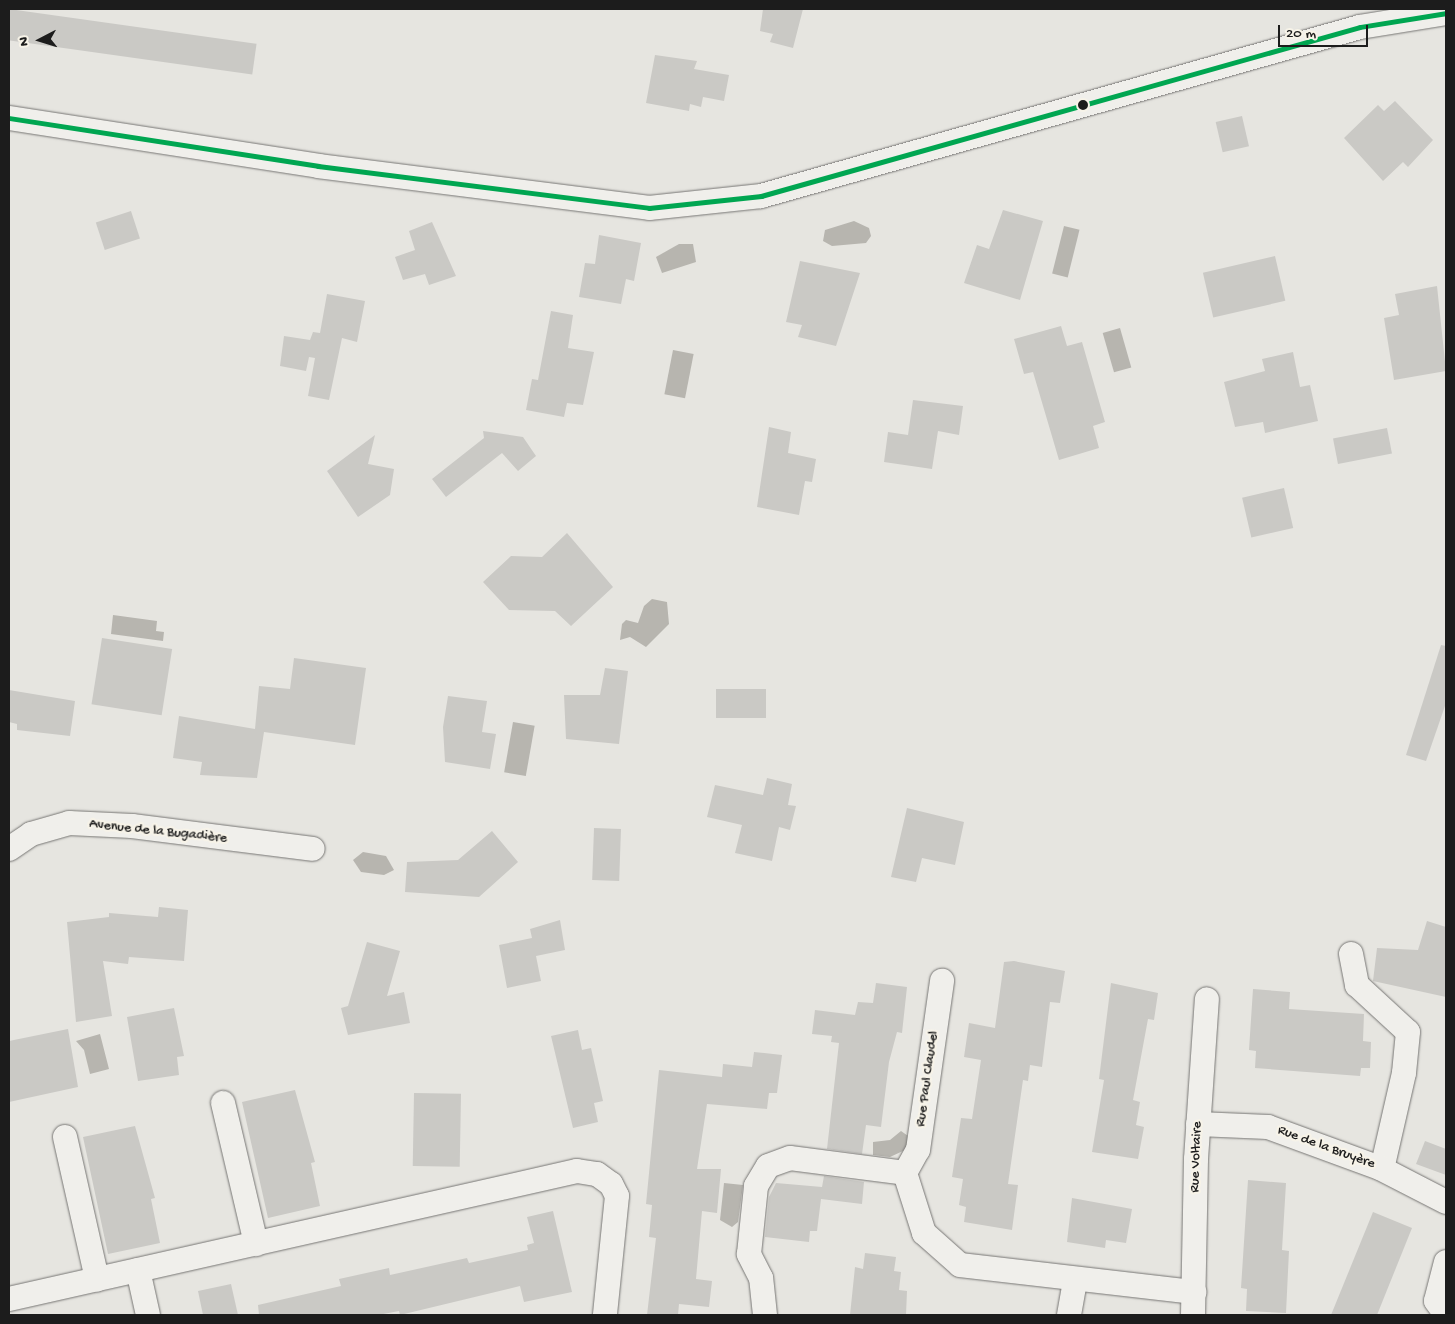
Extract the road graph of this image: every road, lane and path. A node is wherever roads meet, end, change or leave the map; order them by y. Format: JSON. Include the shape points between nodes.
{"nodes":[{"id":1,"x":1446,"y":13,"type":"edge"},
{"id":2,"x":9,"y":118,"type":"edge"},
{"id":3,"x":313,"y":849,"type":"dead end"},
{"id":4,"x":9,"y":850,"type":"edge"},
{"id":5,"x":1351,"y":954,"type":"dead end"},
{"id":6,"x":942,"y":981,"type":"dead end"},
{"id":7,"x":1207,"y":999,"type":"dead end"},
{"id":8,"x":223,"y":1103,"type":"dead end"},
{"id":9,"x":1198,"y":1124,"type":"junction"},
{"id":10,"x":66,"y":1137,"type":"dead end"},
{"id":11,"x":1382,"y":1170,"type":"junction"},
{"id":12,"x":905,"y":1173,"type":"junction"},
{"id":13,"x":1446,"y":1202,"type":"edge"},
{"id":14,"x":256,"y":1244,"type":"junction"},
{"id":15,"x":1446,"y":1262,"type":"edge"},
{"id":16,"x":138,"y":1270,"type":"junction"},
{"id":17,"x":97,"y":1279,"type":"junction"},
{"id":18,"x":1074,"y":1280,"type":"junction"},
{"id":19,"x":1194,"y":1292,"type":"junction"},
{"id":20,"x":9,"y":1299,"type":"edge"},
{"id":21,"x":1446,"y":1314,"type":"edge"},
{"id":22,"x":148,"y":1315,"type":"edge"},
{"id":23,"x":605,"y":1315,"type":"edge"},
{"id":24,"x":765,"y":1315,"type":"edge"},
{"id":25,"x":1069,"y":1315,"type":"edge"},
{"id":26,"x":1193,"y":1315,"type":"edge"}],
"edges":[{"from":1,"to":2,"type":"street","via":[[1360,27],[761,196],[649,208],[318,166]]},
{"from":3,"to":4,"type":"street","name":"Avenue de la Bugadière","via":[[132,826],[69,823],[31,834]]},
{"from":5,"to":11,"type":"street","via":[[1357,985],[1408,1032],[1404,1073]]},
{"from":6,"to":12,"type":"street","name":"Rue Paul Claudel","via":[[918,1150]]},
{"from":7,"to":9,"type":"street","name":"Rue Voltaire"},
{"from":8,"to":14,"type":"street"},
{"from":9,"to":11,"type":"street","name":"Rue de la Bruyère","via":[[1268,1126]]},
{"from":9,"to":19,"type":"street","name":"Rue Voltaire"},
{"from":10,"to":17,"type":"street"},
{"from":11,"to":13,"type":"street","name":"Rue de la Bruyère"},
{"from":12,"to":18,"type":"street","via":[[924,1233],[960,1265]]},
{"from":12,"to":24,"type":"street","via":[[790,1158],[768,1166],[756,1186],[749,1254],[761,1278]]},
{"from":14,"to":16,"type":"street"},
{"from":14,"to":23,"type":"street","via":[[577,1171],[597,1174],[611,1184],[617,1196]]},
{"from":15,"to":21,"type":"street","via":[[1436,1301]]},
{"from":16,"to":17,"type":"street"},
{"from":16,"to":22,"type":"street"},
{"from":17,"to":20,"type":"street"},
{"from":18,"to":19,"type":"street"},
{"from":18,"to":25,"type":"street"},
{"from":19,"to":26,"type":"street","name":"Rue Voltaire"}]}
